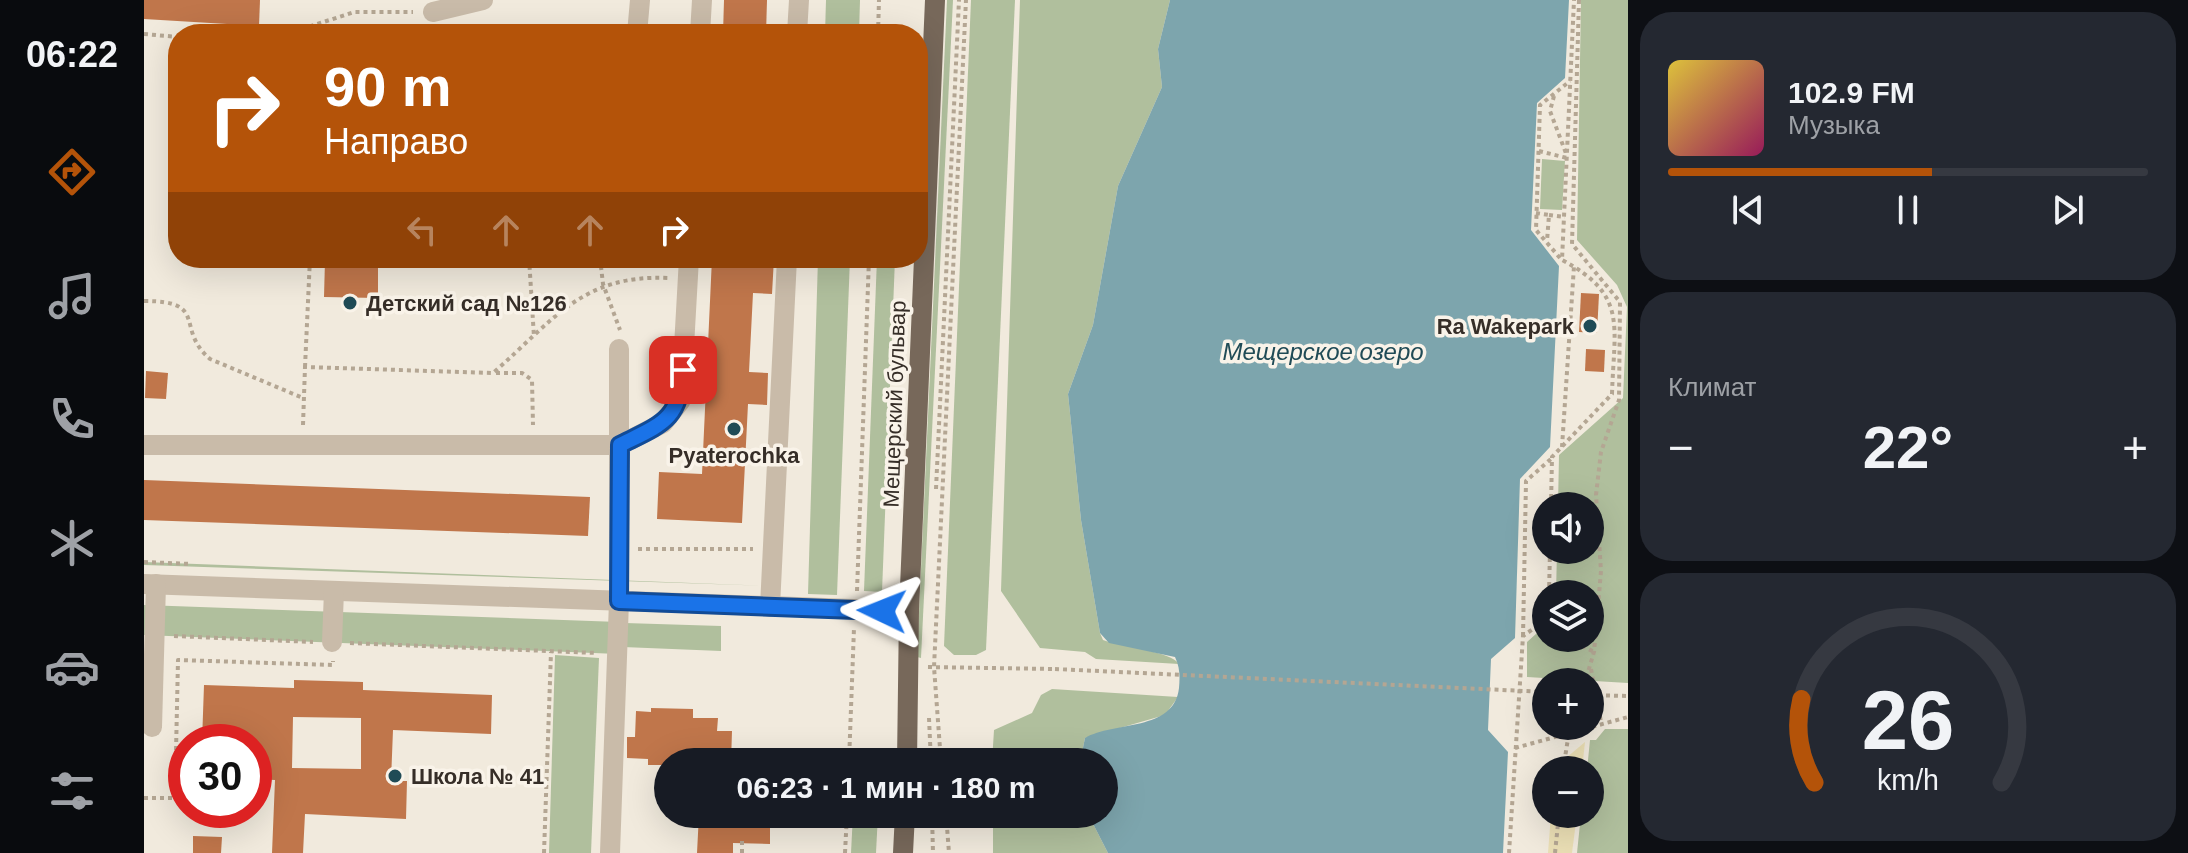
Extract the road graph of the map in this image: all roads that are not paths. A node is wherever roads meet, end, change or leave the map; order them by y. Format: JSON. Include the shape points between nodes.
{"nodes":[{"id":1,"x":483,"y":0,"type":"edge"},
{"id":2,"x":640,"y":0,"type":"edge"},
{"id":3,"x":702,"y":0,"type":"edge"},
{"id":4,"x":799,"y":0,"type":"edge"},
{"id":5,"x":935,"y":0,"type":"edge"},
{"id":6,"x":433,"y":12,"type":"road end"},
{"id":7,"x":638,"y":24,"type":"edge"},
{"id":8,"x":701,"y":24,"type":"edge"},
{"id":9,"x":798,"y":24,"type":"edge"},
{"id":10,"x":928,"y":164,"type":"edge"},
{"id":11,"x":689,"y":268,"type":"edge"},
{"id":12,"x":786,"y":268,"type":"edge"},
{"id":13,"x":924,"y":268,"type":"edge"},
{"id":14,"x":619,"y":349,"type":"road end"},
{"id":15,"x":144,"y":445,"type":"edge"},
{"id":16,"x":620,"y":445,"type":"junction"},
{"id":17,"x":150,"y":584,"type":"edge"},
{"id":18,"x":334,"y":591,"type":"junction"},
{"id":19,"x":619,"y":601,"type":"junction"},
{"id":20,"x":770,"y":607,"type":"junction"},
{"id":21,"x":909,"y":611,"type":"junction"},
{"id":22,"x":332,"y":642,"type":"road end"},
{"id":23,"x":152,"y":727,"type":"dead end"},
{"id":24,"x":907,"y":748,"type":"edge"},
{"id":25,"x":904,"y":828,"type":"edge"},
{"id":26,"x":610,"y":853,"type":"edge"},
{"id":27,"x":903,"y":853,"type":"edge"}],
"edges":[{"from":1,"to":6,"type":"street"},
{"from":2,"to":7,"type":"street"},
{"from":3,"to":8,"type":"street"},
{"from":4,"to":9,"type":"street"},
{"from":5,"to":10,"type":"main road","name":"Мещерский бульвар"},
{"from":11,"to":16,"type":"street","via":[[681,400],[663,423]]},
{"from":12,"to":20,"type":"street"},
{"from":13,"to":21,"type":"main road","name":"Мещерский бульвар"},
{"from":14,"to":16,"type":"street"},
{"from":15,"to":16,"type":"street"},
{"from":16,"to":19,"type":"street"},
{"from":17,"to":18,"type":"street"},
{"from":17,"to":23,"type":"street","via":[[155,635]]},
{"from":18,"to":19,"type":"street"},
{"from":18,"to":22,"type":"street"},
{"from":19,"to":20,"type":"street"},
{"from":19,"to":26,"type":"street"},
{"from":20,"to":21,"type":"street"},
{"from":21,"to":24,"type":"main road","name":"Мещерский бульвар"},
{"from":25,"to":27,"type":"main road"}]}
